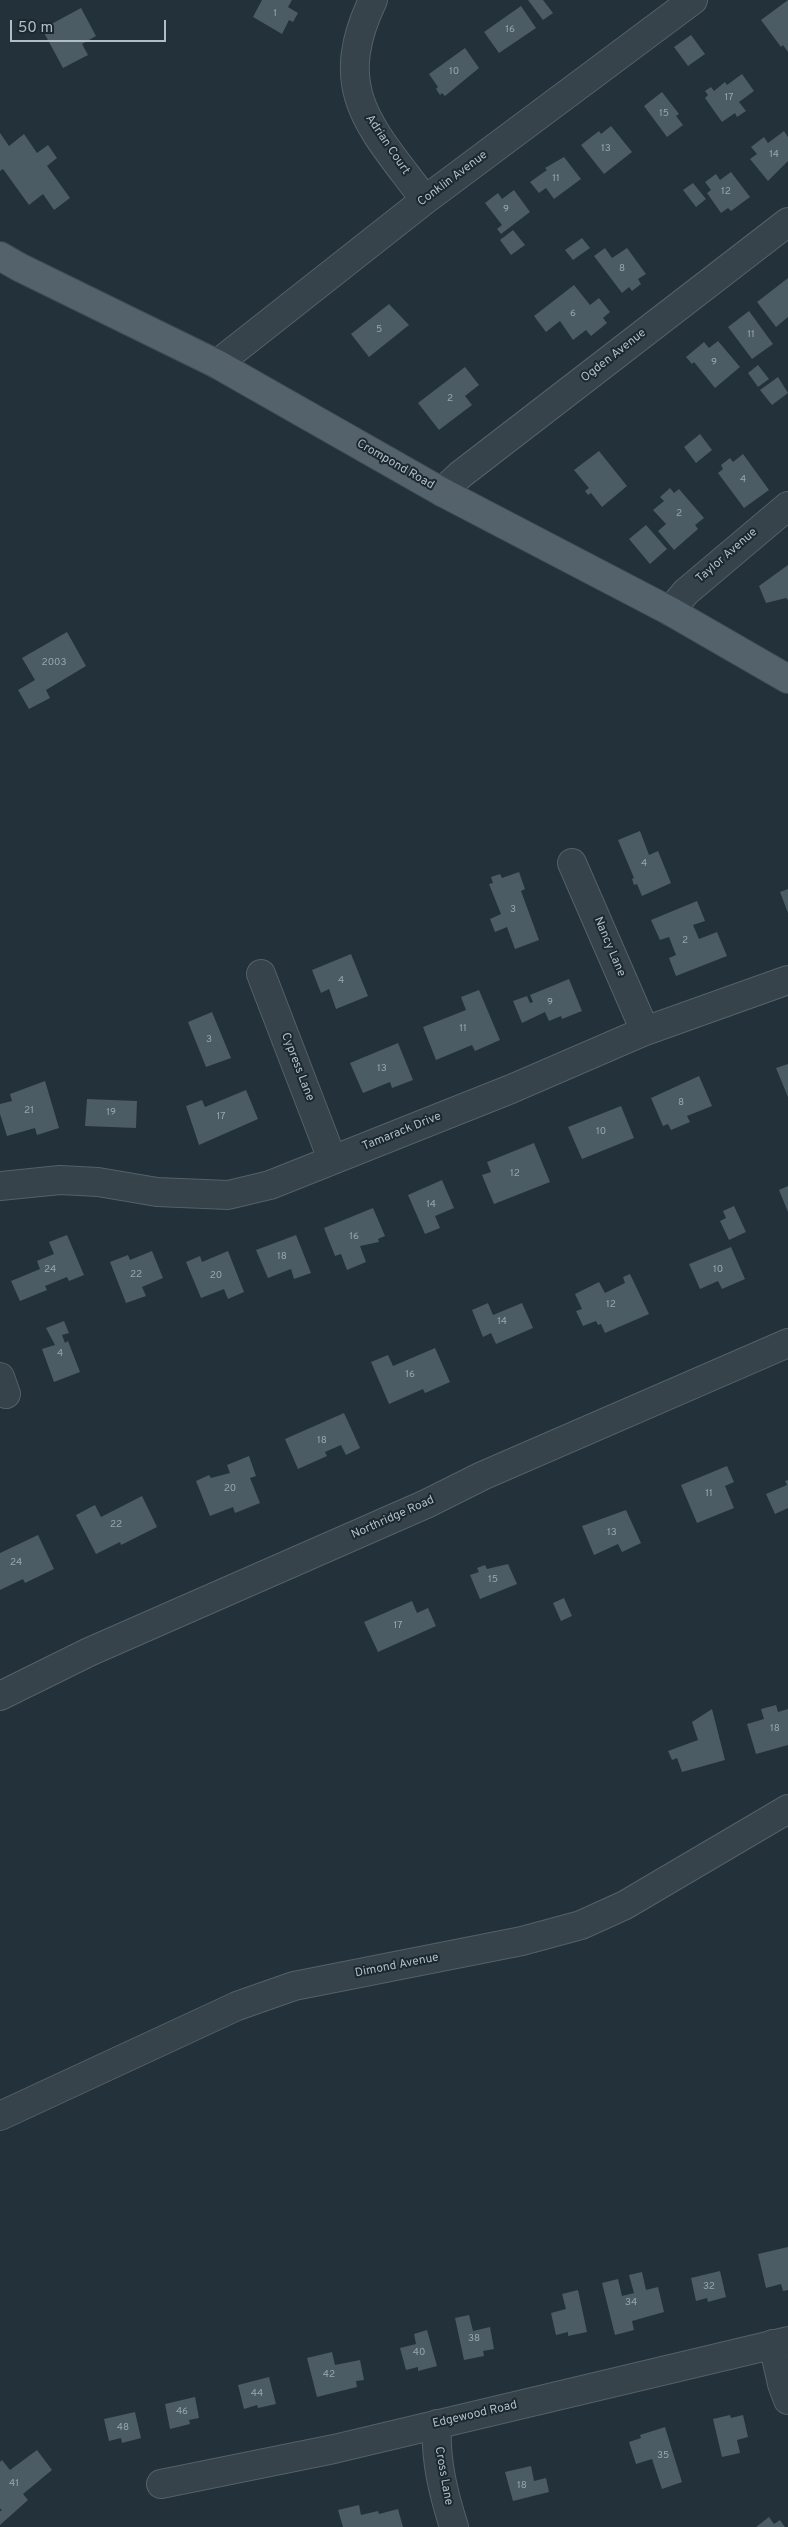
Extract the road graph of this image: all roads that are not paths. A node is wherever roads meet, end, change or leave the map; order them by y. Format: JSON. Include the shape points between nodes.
{"nodes":[{"id":1,"x":373,"y":0,"type":"edge"},
{"id":2,"x":693,"y":0,"type":"edge"},
{"id":3,"x":425,"y":200,"type":"junction"},
{"id":4,"x":788,"y":222,"type":"edge"},
{"id":5,"x":0,"y":256,"type":"edge"},
{"id":6,"x":217,"y":364,"type":"junction"},
{"id":7,"x":442,"y":492,"type":"junction"},
{"id":8,"x":788,"y":506,"type":"edge"},
{"id":9,"x":670,"y":610,"type":"junction"},
{"id":10,"x":788,"y":679,"type":"edge"},
{"id":11,"x":572,"y":863,"type":"dead end"},
{"id":12,"x":261,"y":974,"type":"dead end"},
{"id":13,"x":788,"y":980,"type":"edge"},
{"id":14,"x":645,"y":1031,"type":"junction"},
{"id":15,"x":332,"y":1160,"type":"junction"},
{"id":16,"x":0,"y":1186,"type":"edge"},
{"id":17,"x":788,"y":1343,"type":"edge"},
{"id":18,"x":0,"y":1696,"type":"edge"},
{"id":19,"x":788,"y":1809,"type":"edge"},
{"id":20,"x":0,"y":2116,"type":"edge"},
{"id":21,"x":781,"y":2342,"type":"edge"},
{"id":22,"x":788,"y":2400,"type":"edge"},
{"id":23,"x":437,"y":2424,"type":"junction"},
{"id":24,"x":161,"y":2484,"type":"dead end"},
{"id":25,"x":454,"y":2527,"type":"edge"}],
"edges":[{"from":1,"to":3,"type":"street","name":"Adrian Court","via":[[355,46],[353,71],[358,95],[368,121]]},
{"from":2,"to":3,"type":"street","name":"Conklin Avenue"},
{"from":3,"to":6,"type":"street","name":"Conklin Avenue"},
{"from":4,"to":7,"type":"street","name":"Ogden Avenue"},
{"from":5,"to":6,"type":"main road","name":"Crompond Road"},
{"from":6,"to":7,"type":"main road","name":"Crompond Road"},
{"from":7,"to":9,"type":"main road","name":"Crompond Road"},
{"from":8,"to":9,"type":"street","name":"Taylor Avenue","via":[[686,592]]},
{"from":9,"to":10,"type":"main road","name":"Crompond Road"},
{"from":11,"to":14,"type":"street","name":"Nancy Lane"},
{"from":12,"to":15,"type":"street","name":"Cypress Lane"},
{"from":13,"to":14,"type":"street","name":"Tamarack Drive"},
{"from":14,"to":15,"type":"street","name":"Tamarack Drive","via":[[511,1089]]},
{"from":15,"to":16,"type":"street","name":"Tamarack Drive","via":[[270,1185],[228,1195],[157,1192],[98,1182],[60,1180]]},
{"from":17,"to":18,"type":"street","name":"Northridge Road","via":[[89,1652]]},
{"from":19,"to":20,"type":"street","name":"Dimond Avenue","via":[[625,1905],[581,1925],[522,1941],[294,1986],[237,2006]]},
{"from":21,"to":22,"type":"street","via":[[782,2384]]},
{"from":21,"to":23,"type":"street","name":"Edgewood Road"},
{"from":23,"to":24,"type":"street","name":"Edgewood Road","via":[[334,2449]]},
{"from":23,"to":25,"type":"street","name":"Cross Lane","via":[[438,2466]]}]}
